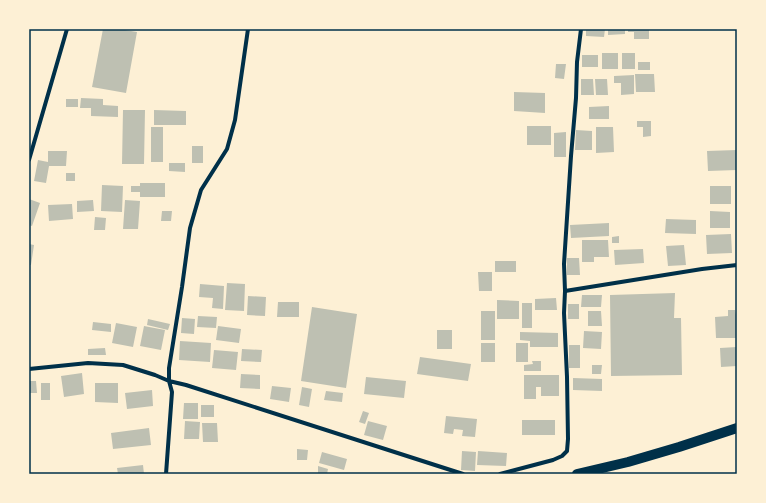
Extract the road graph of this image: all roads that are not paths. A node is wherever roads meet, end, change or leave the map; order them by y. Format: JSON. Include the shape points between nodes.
{"nodes":[{"id":1,"x":67,"y":29,"type":"edge"},
{"id":2,"x":248,"y":29,"type":"edge"},
{"id":3,"x":581,"y":29,"type":"edge"},
{"id":4,"x":29,"y":160,"type":"edge"},
{"id":5,"x":737,"y":265,"type":"edge"},
{"id":6,"x":565,"y":291,"type":"junction"},
{"id":7,"x":29,"y":369,"type":"edge"},
{"id":8,"x":169,"y":381,"type":"junction"},
{"id":9,"x":737,"y":428,"type":"edge"},
{"id":10,"x":166,"y":474,"type":"edge"},
{"id":11,"x":463,"y":474,"type":"edge"},
{"id":12,"x":500,"y":474,"type":"edge"},
{"id":13,"x":577,"y":474,"type":"edge"}],
"edges":[{"from":1,"to":4,"type":"street"},
{"from":2,"to":8,"type":"street","via":[[235,120],[227,149],[201,190],[190,228]]},
{"from":3,"to":6,"type":"street","via":[[570,163],[564,264]]},
{"from":5,"to":6,"type":"street"},
{"from":6,"to":12,"type":"street","via":[[567,451],[553,460]]},
{"from":7,"to":8,"type":"street","via":[[88,363],[123,365]]},
{"from":8,"to":10,"type":"street","via":[[172,392]]},
{"from":8,"to":11,"type":"street"},
{"from":9,"to":13,"type":"main road","via":[[628,462]]}]}
